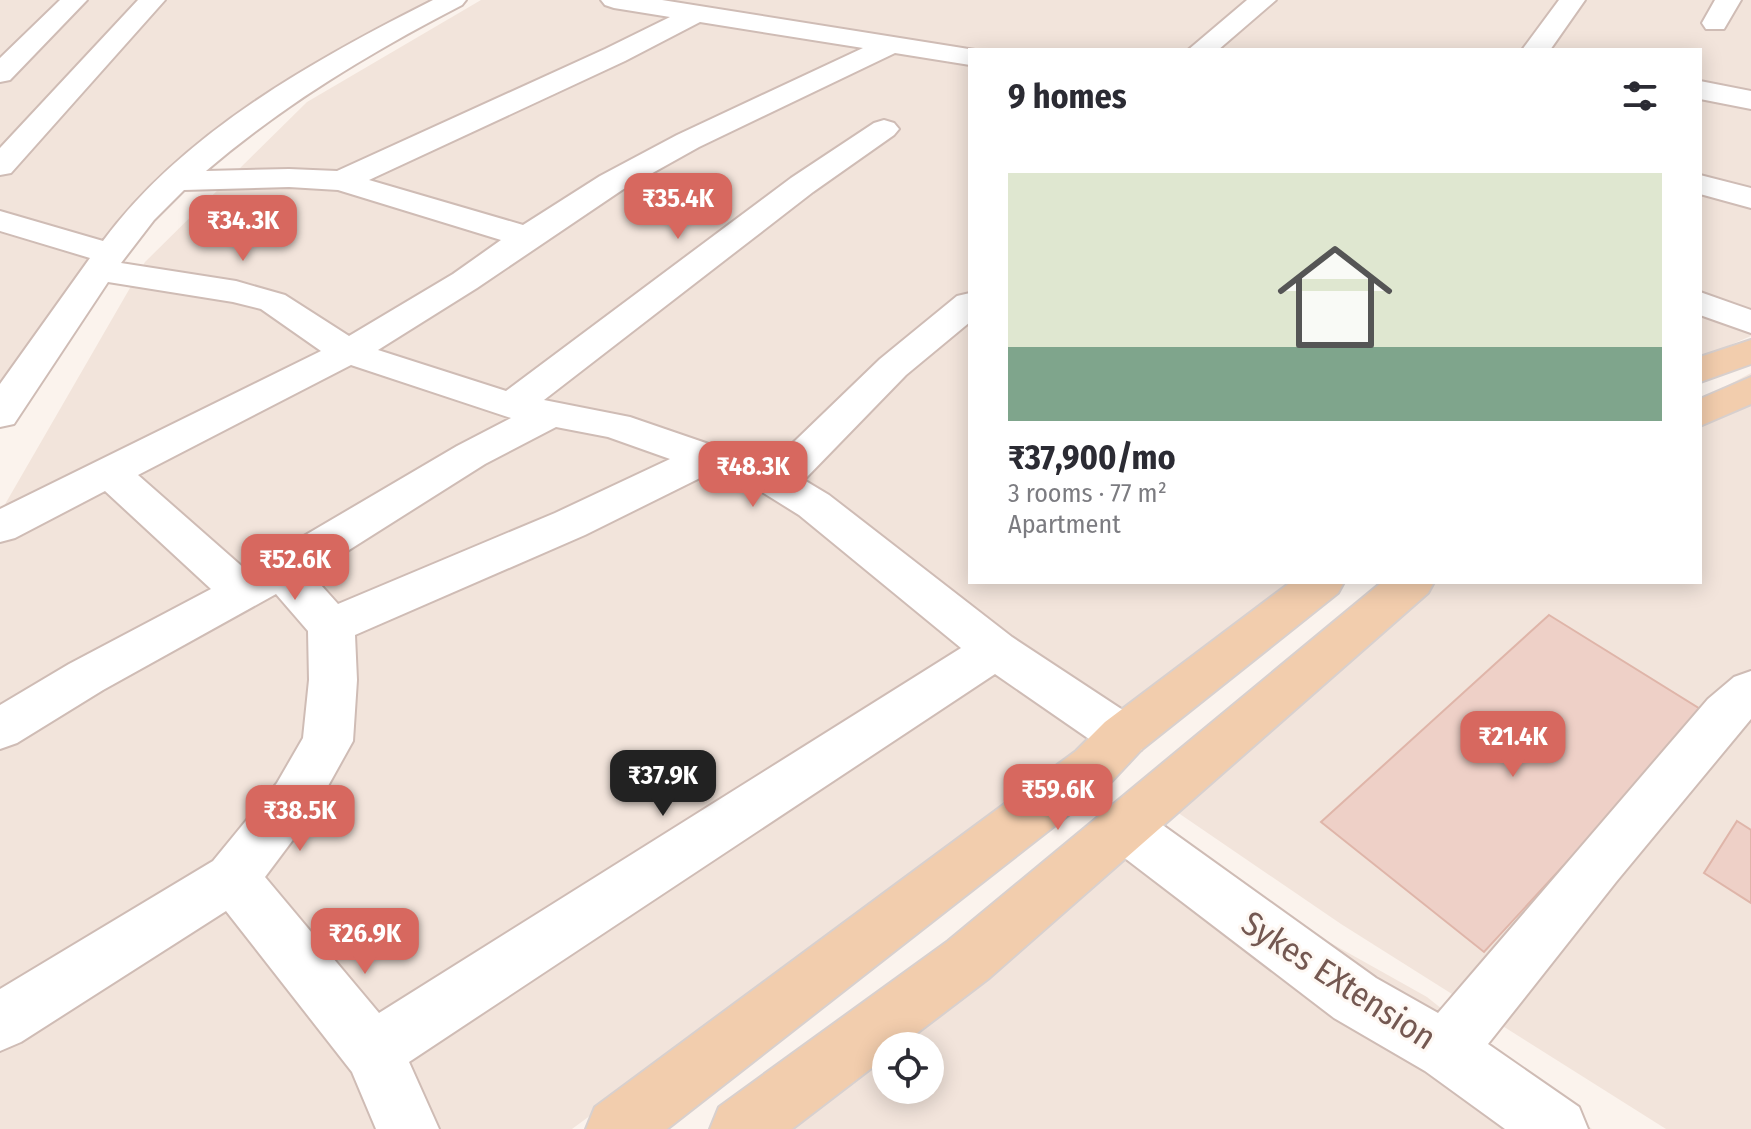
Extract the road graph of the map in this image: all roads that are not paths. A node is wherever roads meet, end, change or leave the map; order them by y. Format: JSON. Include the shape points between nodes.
{"nodes":[{"id":1,"x":74,"y":0,"type":"edge"},
{"id":2,"x":152,"y":0,"type":"edge"},
{"id":3,"x":614,"y":0,"type":"edge"},
{"id":4,"x":1263,"y":0,"type":"edge"},
{"id":5,"x":1572,"y":0,"type":"edge"},
{"id":6,"x":1728,"y":0,"type":"edge"},
{"id":7,"x":396,"y":2,"type":"dead end"},
{"id":8,"x":445,"y":4,"type":"edge"},
{"id":9,"x":820,"y":7,"type":"dead end"},
{"id":10,"x":697,"y":13,"type":"junction"},
{"id":11,"x":1715,"y":23,"type":"dead end"},
{"id":12,"x":788,"y":29,"type":"junction"},
{"id":13,"x":891,"y":45,"type":"junction"},
{"id":14,"x":1204,"y":48,"type":"edge"},
{"id":15,"x":1541,"y":48,"type":"edge"},
{"id":16,"x":968,"y":57,"type":"edge"},
{"id":17,"x":1751,"y":72,"type":"edge"},
{"id":18,"x":0,"y":74,"type":"edge"},
{"id":19,"x":1705,"y":92,"type":"edge"},
{"id":20,"x":1751,"y":100,"type":"edge"},
{"id":21,"x":884,"y":129,"type":"dead end"},
{"id":22,"x":0,"y":166,"type":"edge"},
{"id":23,"x":176,"y":181,"type":"junction"},
{"id":24,"x":341,"y":181,"type":"junction"},
{"id":25,"x":1702,"y":185,"type":"edge"},
{"id":26,"x":1751,"y":198,"type":"edge"},
{"id":27,"x":0,"y":221,"type":"edge"},
{"id":28,"x":527,"y":237,"type":"junction"},
{"id":29,"x":105,"y":262,"type":"junction"},
{"id":30,"x":1702,"y":304,"type":"edge"},
{"id":31,"x":968,"y":306,"type":"edge"},
{"id":32,"x":1751,"y":322,"type":"edge"},
{"id":33,"x":1751,"y":351,"type":"edge"},
{"id":34,"x":348,"y":352,"type":"junction"},
{"id":35,"x":1702,"y":369,"type":"edge"},
{"id":36,"x":1751,"y":389,"type":"edge"},
{"id":37,"x":511,"y":406,"type":"junction"},
{"id":38,"x":554,"y":412,"type":"junction"},
{"id":39,"x":1702,"y":413,"type":"edge"},
{"id":40,"x":0,"y":415,"type":"edge"},
{"id":41,"x":707,"y":458,"type":"junction"},
{"id":42,"x":110,"y":473,"type":"junction"},
{"id":43,"x":777,"y":482,"type":"junction"},
{"id":44,"x":0,"y":527,"type":"edge"},
{"id":45,"x":261,"y":581,"type":"junction"},
{"id":46,"x":1319,"y":584,"type":"edge"},
{"id":47,"x":1410,"y":584,"type":"edge"},
{"id":48,"x":331,"y":626,"type":"junction"},
{"id":49,"x":995,"y":650,"type":"junction"},
{"id":50,"x":1751,"y":690,"type":"edge"},
{"id":51,"x":0,"y":729,"type":"edge"},
{"id":52,"x":1123,"y":736,"type":"junction"},
{"id":53,"x":1124,"y":827,"type":"junction"},
{"id":54,"x":232,"y":878,"type":"junction"},
{"id":55,"x":0,"y":1022,"type":"edge"},
{"id":56,"x":1446,"y":1050,"type":"junction"},
{"id":57,"x":373,"y":1051,"type":"junction"},
{"id":58,"x":408,"y":1129,"type":"edge"},
{"id":59,"x":617,"y":1129,"type":"edge"},
{"id":60,"x":741,"y":1129,"type":"edge"},
{"id":61,"x":1557,"y":1129,"type":"edge"}],
"edges":[{"from":1,"to":18,"type":"street"},
{"from":2,"to":22,"type":"street"},
{"from":3,"to":10,"type":"street"},
{"from":4,"to":14,"type":"street"},
{"from":5,"to":15,"type":"street"},
{"from":6,"to":11,"type":"street"},
{"from":7,"to":8,"type":"street"},
{"from":8,"to":23,"type":"street","via":[[325,68]]},
{"from":9,"to":12,"type":"street"},
{"from":10,"to":12,"type":"street"},
{"from":10,"to":24,"type":"street"},
{"from":12,"to":13,"type":"street"},
{"from":13,"to":16,"type":"street"},
{"from":13,"to":28,"type":"street","via":[[688,141]]},
{"from":17,"to":19,"type":"street"},
{"from":19,"to":20,"type":"street"},
{"from":21,"to":37,"type":"street"},
{"from":23,"to":24,"type":"street"},
{"from":23,"to":29,"type":"street"},
{"from":24,"to":28,"type":"street"},
{"from":25,"to":26,"type":"street"},
{"from":27,"to":29,"type":"street"},
{"from":28,"to":34,"type":"street"},
{"from":29,"to":34,"type":"street","via":[[273,302]]},
{"from":29,"to":40,"type":"street"},
{"from":30,"to":32,"type":"street"},
{"from":31,"to":43,"type":"street","via":[[893,367]]},
{"from":33,"to":35,"type":"main road"},
{"from":34,"to":37,"type":"street"},
{"from":34,"to":42,"type":"street"},
{"from":36,"to":39,"type":"main road"},
{"from":37,"to":38,"type":"street"},
{"from":38,"to":41,"type":"street","via":[[616,426]]},
{"from":38,"to":45,"type":"street","via":[[471,455]]},
{"from":41,"to":43,"type":"street"},
{"from":41,"to":48,"type":"street","via":[[570,524]]},
{"from":42,"to":44,"type":"street"},
{"from":42,"to":45,"type":"street"},
{"from":43,"to":49,"type":"street"},
{"from":45,"to":48,"type":"street"},
{"from":45,"to":51,"type":"street"},
{"from":46,"to":52,"type":"main road"},
{"from":47,"to":53,"type":"main road"},
{"from":48,"to":54,"type":"street","via":[[328,741],[295,798]]},
{"from":49,"to":52,"type":"street"},
{"from":49,"to":57,"type":"street"},
{"from":50,"to":56,"type":"street","via":[[1725,713]]},
{"from":52,"to":59,"type":"main road","via":[[1094,766]]},
{"from":53,"to":56,"type":"street","name":"Sykes EXtension","via":[[1355,998]]},
{"from":53,"to":60,"type":"main road","via":[[968,960]]},
{"from":54,"to":55,"type":"street"},
{"from":54,"to":57,"type":"street"},
{"from":56,"to":61,"type":"street","name":"Sykes EXtension"},
{"from":57,"to":58,"type":"street"}]}
